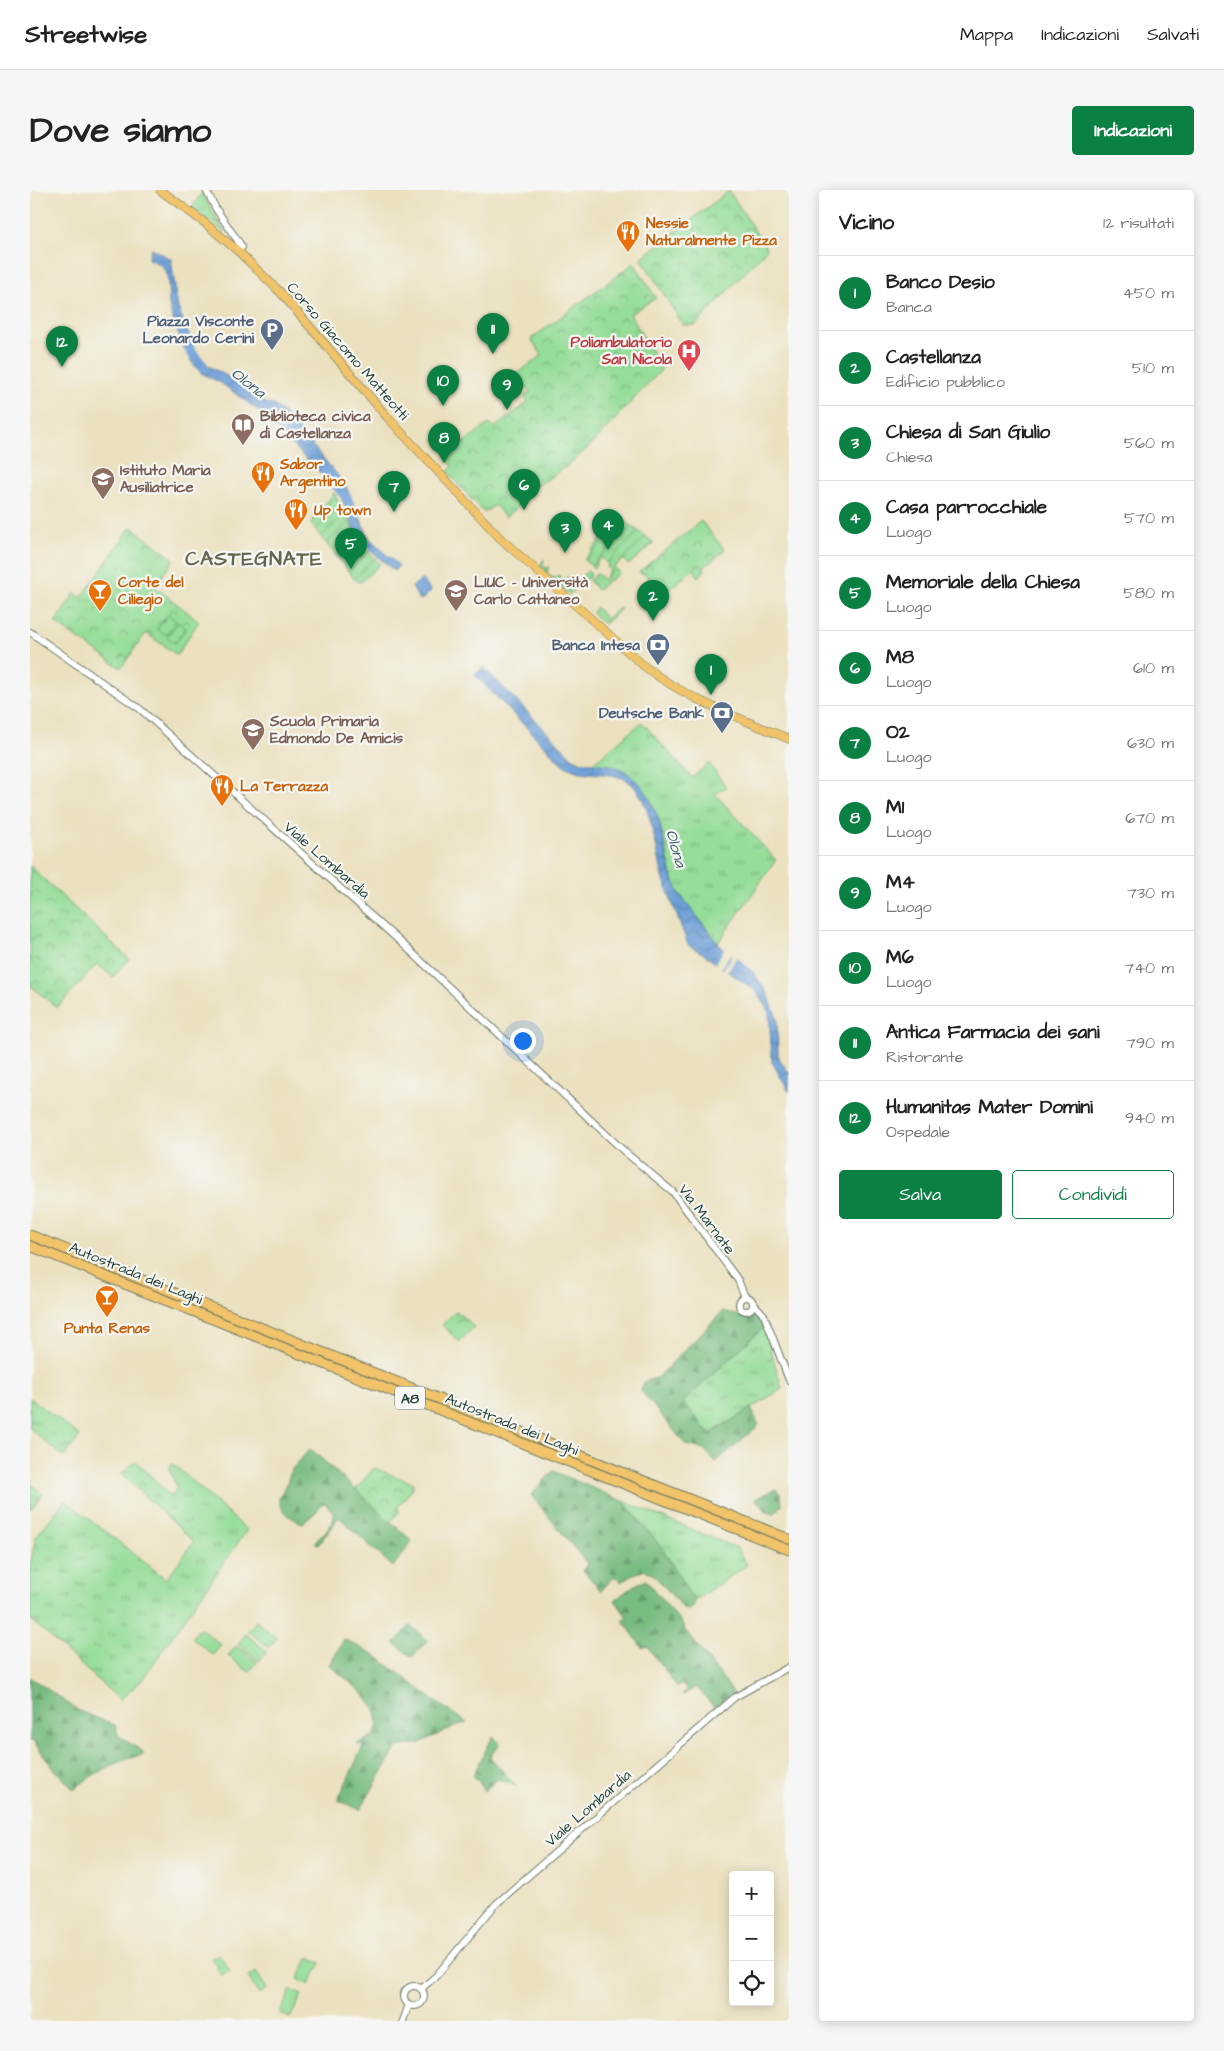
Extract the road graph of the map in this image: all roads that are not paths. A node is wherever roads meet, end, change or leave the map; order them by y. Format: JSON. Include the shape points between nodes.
{"nodes":[{"id":1,"x":160,"y":190,"type":"edge"},
{"id":2,"x":206,"y":190,"type":"edge"},
{"id":3,"x":239,"y":252,"type":"junction"},
{"id":4,"x":30,"y":632,"type":"edge"},
{"id":5,"x":789,"y":739,"type":"edge"},
{"id":6,"x":595,"y":1123,"type":"joint"},
{"id":7,"x":30,"y":1235,"type":"edge"},
{"id":8,"x":30,"y":1246,"type":"edge"},
{"id":9,"x":745,"y":1297,"type":"junction"},
{"id":10,"x":753,"y":1303,"type":"junction"},
{"id":11,"x":789,"y":1380,"type":"edge"},
{"id":12,"x":789,"y":1538,"type":"edge"},
{"id":13,"x":789,"y":1550,"type":"edge"},
{"id":14,"x":789,"y":1667,"type":"edge"},
{"id":15,"x":421,"y":1989,"type":"junction"},
{"id":16,"x":409,"y":2004,"type":"junction"},
{"id":17,"x":403,"y":2021,"type":"edge"}],
"edges":[{"from":1,"to":3,"type":"main road","name":"Corso Giacomo Matteotti"},
{"from":2,"to":3,"type":"street","via":[[242,247]]},
{"from":3,"to":5,"type":"main road","name":"Corso Giacomo Matteotti","via":[[281,294],[388,418],[500,538],[582,612],[667,683]]},
{"from":4,"to":6,"type":"street","name":"Viale Lombardia","via":[[140,710],[405,946]]},
{"from":6,"to":9,"type":"street","name":"Via Marnate","via":[[673,1192],[738,1280]]},
{"from":7,"to":12,"type":"highway","name":"Autostrada dei Laghi","number":"A8"},
{"from":8,"to":13,"type":"highway","name":"Autostrada dei Laghi","number":"A8"},
{"from":9,"to":10,"type":"street","name":"Via Marnate"},
{"from":9,"to":10,"type":"street","name":"Via Marnate","via":[[740,1302],[742,1310],[750,1310]]},
{"from":10,"to":11,"type":"street","name":"Via Marnate","via":[[764,1315]]},
{"from":14,"to":15,"type":"street","name":"Viale Lombardia","via":[[735,1697],[496,1904],[436,1976]]},
{"from":15,"to":16,"type":"street","name":"Viale Lombardia","via":[[424,1994],[421,2003]]},
{"from":15,"to":16,"type":"street","name":"Viale Lombardia","via":[[415,1986],[407,1989],[404,1998]]},
{"from":16,"to":17,"type":"street","name":"Viale Lombardia"}]}
